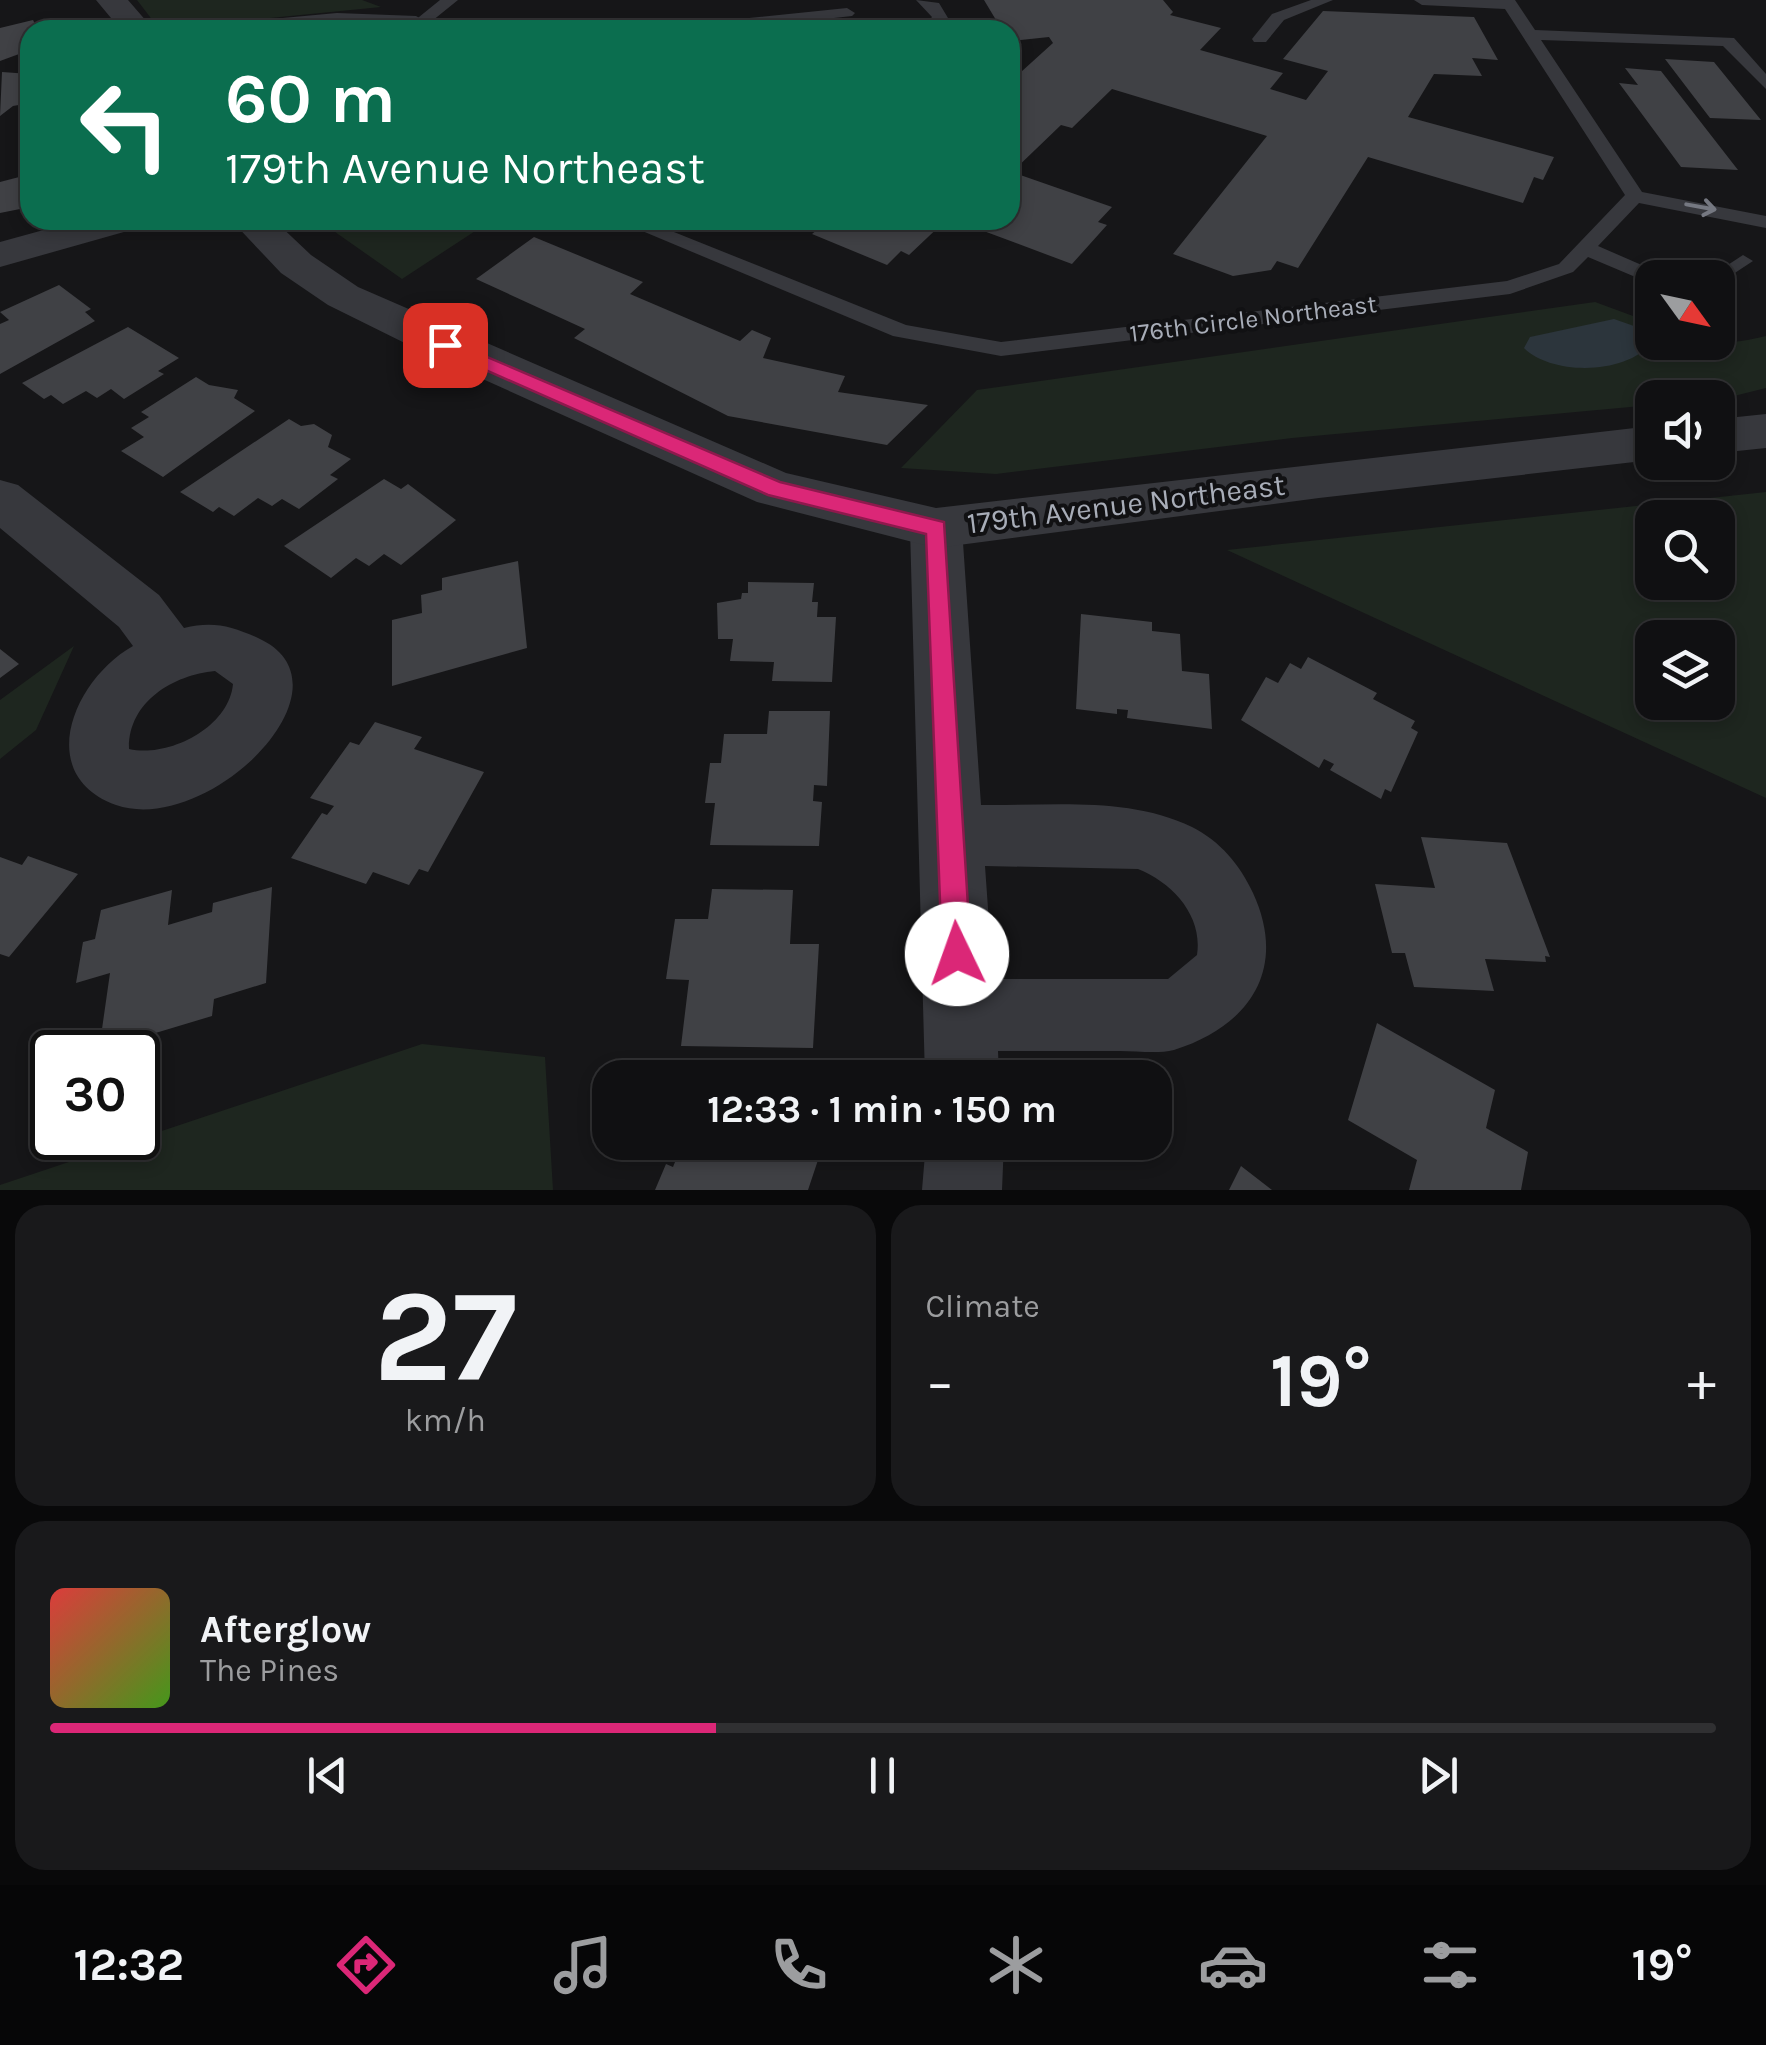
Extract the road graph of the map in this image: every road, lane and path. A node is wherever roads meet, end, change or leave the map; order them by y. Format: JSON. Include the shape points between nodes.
{"nodes":[{"id":1,"x":111,"y":0,"type":"edge"},
{"id":2,"x":450,"y":0,"type":"edge"},
{"id":3,"x":924,"y":0,"type":"edge"},
{"id":4,"x":1325,"y":0,"type":"edge"},
{"id":5,"x":1422,"y":0,"type":"edge"},
{"id":6,"x":1509,"y":2,"type":"edge"},
{"id":7,"x":129,"y":20,"type":"edge"},
{"id":8,"x":424,"y":20,"type":"edge"},
{"id":9,"x":938,"y":20,"type":"edge"},
{"id":10,"x":1530,"y":35,"type":"junction"},
{"id":11,"x":1260,"y":38,"type":"dead end"},
{"id":12,"x":1766,"y":84,"type":"edge"},
{"id":13,"x":1635,"y":196,"type":"junction"},
{"id":14,"x":1766,"y":222,"type":"edge"},
{"id":15,"x":88,"y":230,"type":"edge"},
{"id":16,"x":260,"y":230,"type":"edge"},
{"id":17,"x":651,"y":230,"type":"edge"},
{"id":18,"x":1585,"y":248,"type":"junction"},
{"id":19,"x":0,"y":254,"type":"edge"},
{"id":20,"x":1744,"y":261,"type":"dead end"},
{"id":21,"x":1735,"y":267,"type":"edge"},
{"id":22,"x":1635,"y":270,"type":"edge"},
{"id":23,"x":1766,"y":430,"type":"edge"},
{"id":24,"x":1735,"y":434,"type":"edge"},
{"id":25,"x":1635,"y":445,"type":"edge"},
{"id":26,"x":0,"y":500,"type":"edge"},
{"id":27,"x":936,"y":528,"type":"junction"},
{"id":28,"x":172,"y":655,"type":"dead end"},
{"id":29,"x":951,"y":834,"type":"junction"},
{"id":30,"x":961,"y":1046,"type":"edge"},
{"id":31,"x":964,"y":1160,"type":"edge"},
{"id":32,"x":962,"y":1190,"type":"edge"}],
"edges":[{"from":1,"to":7,"type":"street"},
{"from":2,"to":8,"type":"lane"},
{"from":3,"to":9,"type":"lane"},
{"from":4,"to":11,"type":"lane","via":[[1278,17]]},
{"from":5,"to":6,"type":"lane"},
{"from":6,"to":10,"type":"lane"},
{"from":10,"to":12,"type":"lane","via":[[1728,41]]},
{"from":10,"to":13,"type":"lane"},
{"from":13,"to":14,"type":"lane","one_way":true},
{"from":13,"to":18,"type":"lane","name":"176th Circle Northeast"},
{"from":15,"to":19,"type":"street"},
{"from":16,"to":27,"type":"street","name":"179th Avenue Northeast","via":[[343,296],[445,345],[775,489]]},
{"from":17,"to":18,"type":"lane","name":"176th Circle Northeast","via":[[901,331],[1001,349],[1510,287],[1566,268]]},
{"from":18,"to":22,"type":"lane"},
{"from":20,"to":21,"type":"lane"},
{"from":23,"to":24,"type":"street"},
{"from":25,"to":27,"type":"street","name":"179th Avenue Northeast"},
{"from":26,"to":28,"type":"street","via":[[139,611]]},
{"from":27,"to":29,"type":"street"},
{"from":29,"to":30,"type":"street"},
{"from":29,"to":30,"type":"street","via":[[1162,844],[1203,870],[1224,902],[1234,938],[1223,980],[1181,1012]]},
{"from":31,"to":32,"type":"street"}]}
